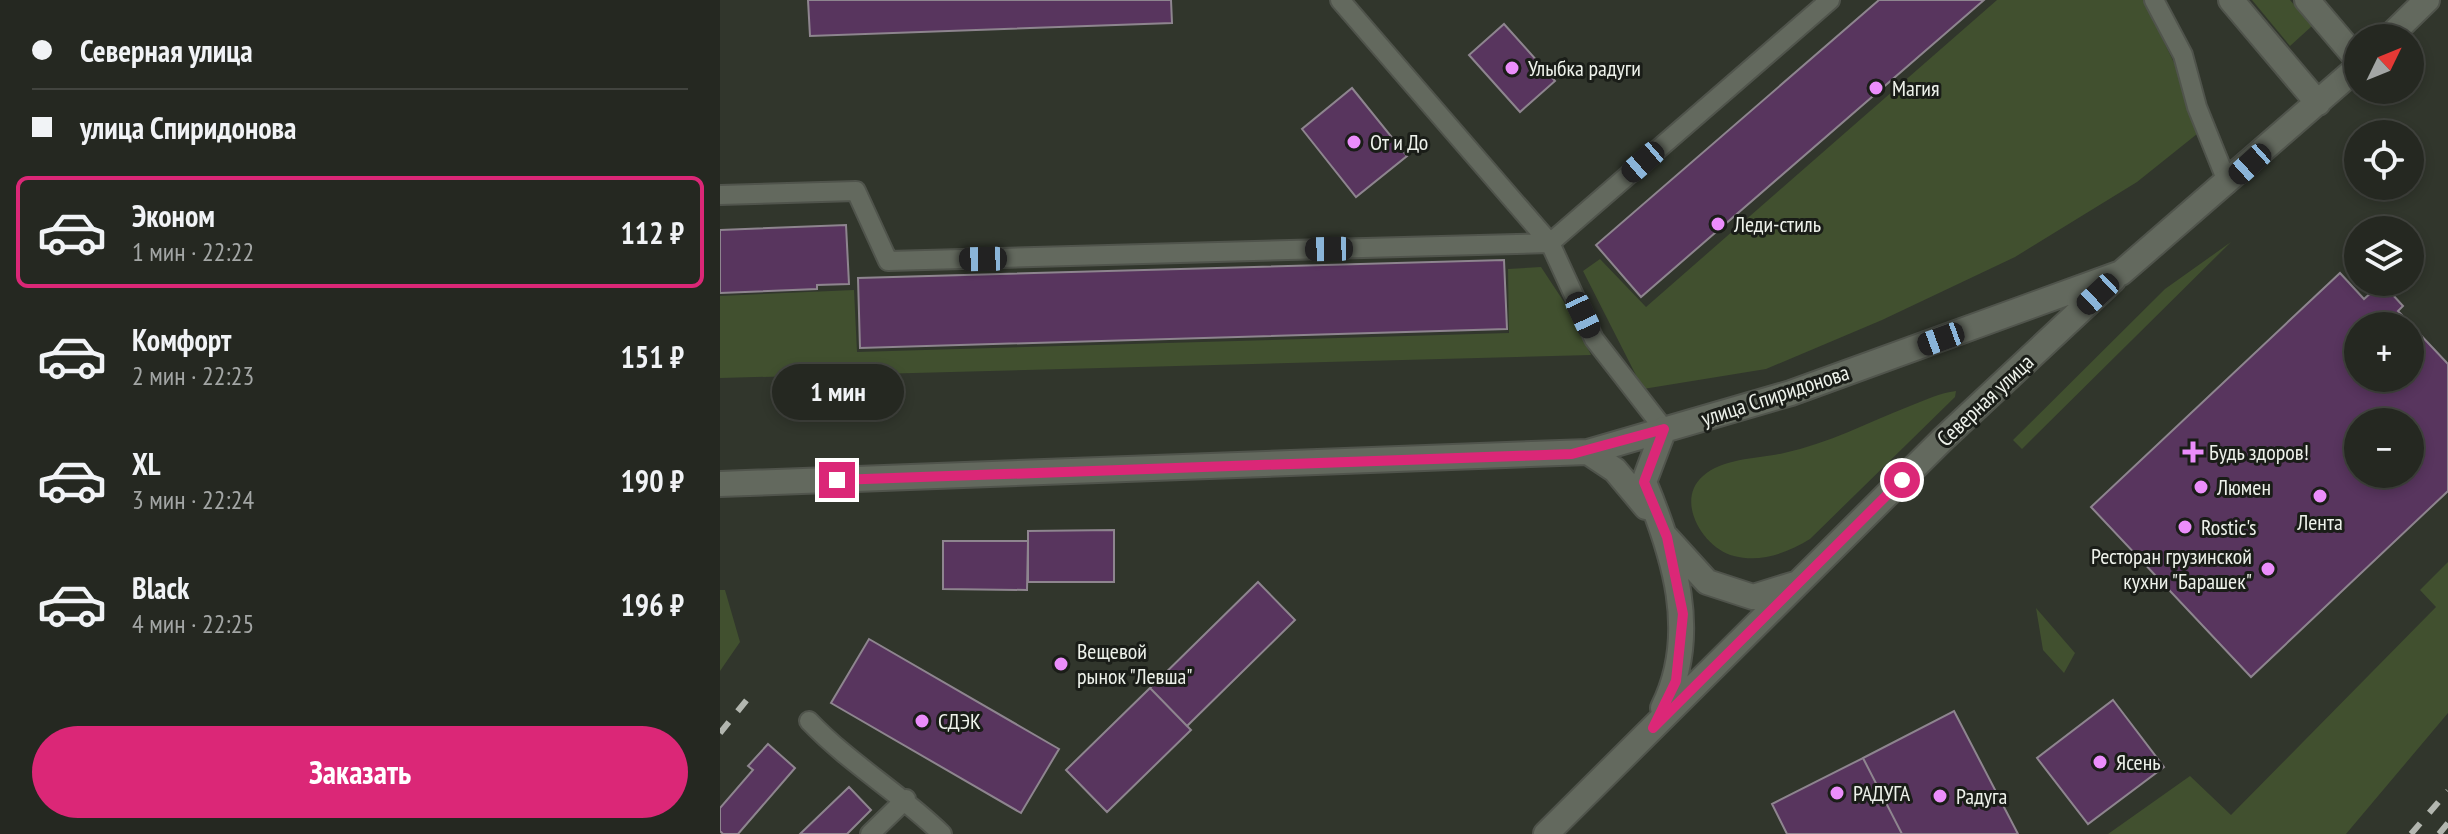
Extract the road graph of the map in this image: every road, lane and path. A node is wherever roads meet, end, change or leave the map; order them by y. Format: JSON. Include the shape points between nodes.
{"nodes":[{"id":1,"x":1340,"y":0,"type":"edge"},
{"id":2,"x":1830,"y":0,"type":"edge"},
{"id":3,"x":2154,"y":0,"type":"edge"},
{"id":4,"x":2231,"y":0,"type":"edge"},
{"id":5,"x":2307,"y":0,"type":"edge"},
{"id":6,"x":2427,"y":0,"type":"edge"},
{"id":7,"x":2402,"y":24,"type":"edge"},
{"id":8,"x":2344,"y":44,"type":"edge"},
{"id":9,"x":2344,"y":80,"type":"edge"},
{"id":10,"x":2318,"y":103,"type":"junction"},
{"id":11,"x":2228,"y":184,"type":"junction"},
{"id":12,"x":720,"y":195,"type":"edge"},
{"id":13,"x":1550,"y":243,"type":"junction"},
{"id":14,"x":2121,"y":273,"type":"junction"},
{"id":15,"x":1664,"y":429,"type":"junction"},
{"id":16,"x":1588,"y":452,"type":"junction"},
{"id":17,"x":720,"y":484,"type":"edge"},
{"id":18,"x":1667,"y":537,"type":"junction"},
{"id":19,"x":1799,"y":583,"type":"junction"},
{"id":20,"x":809,"y":721,"type":"dead end"},
{"id":21,"x":1653,"y":728,"type":"junction"},
{"id":22,"x":906,"y":799,"type":"junction"},
{"id":23,"x":870,"y":834,"type":"edge"},
{"id":24,"x":942,"y":834,"type":"edge"},
{"id":25,"x":1546,"y":834,"type":"edge"}],
"edges":[{"from":1,"to":13,"type":"lane"},
{"from":2,"to":13,"type":"lane"},
{"from":3,"to":11,"type":"lane","via":[[2183,55]]},
{"from":4,"to":10,"type":"street"},
{"from":5,"to":8,"type":"street"},
{"from":6,"to":7,"type":"street"},
{"from":9,"to":10,"type":"street","name":"улица Спиридонова"},
{"from":10,"to":11,"type":"street","name":"улица Спиридонова"},
{"from":11,"to":14,"type":"street","name":"улица Спиридонова"},
{"from":12,"to":13,"type":"lane","via":[[856,191],[888,261]]},
{"from":13,"to":15,"type":"lane","via":[[1594,339]]},
{"from":14,"to":15,"type":"street","name":"улица Спиридонова","via":[[1791,393]]},
{"from":14,"to":19,"type":"street","name":"Северная улица"},
{"from":15,"to":16,"type":"street","name":"улица Спиридонова"},
{"from":15,"to":18,"type":"street","via":[[1644,482]]},
{"from":16,"to":17,"type":"street","name":"улица Спиридонова"},
{"from":16,"to":18,"type":"street","via":[[1637,493]]},
{"from":18,"to":19,"type":"street","via":[[1707,582],[1753,597]]},
{"from":18,"to":21,"type":"street","via":[[1683,614],[1676,681]]},
{"from":19,"to":21,"type":"street","name":"Северная улица"},
{"from":20,"to":22,"type":"lane","via":[[852,764]]},
{"from":21,"to":25,"type":"street","name":"Северная улица"},
{"from":22,"to":23,"type":"lane"},
{"from":22,"to":24,"type":"lane"}]}
